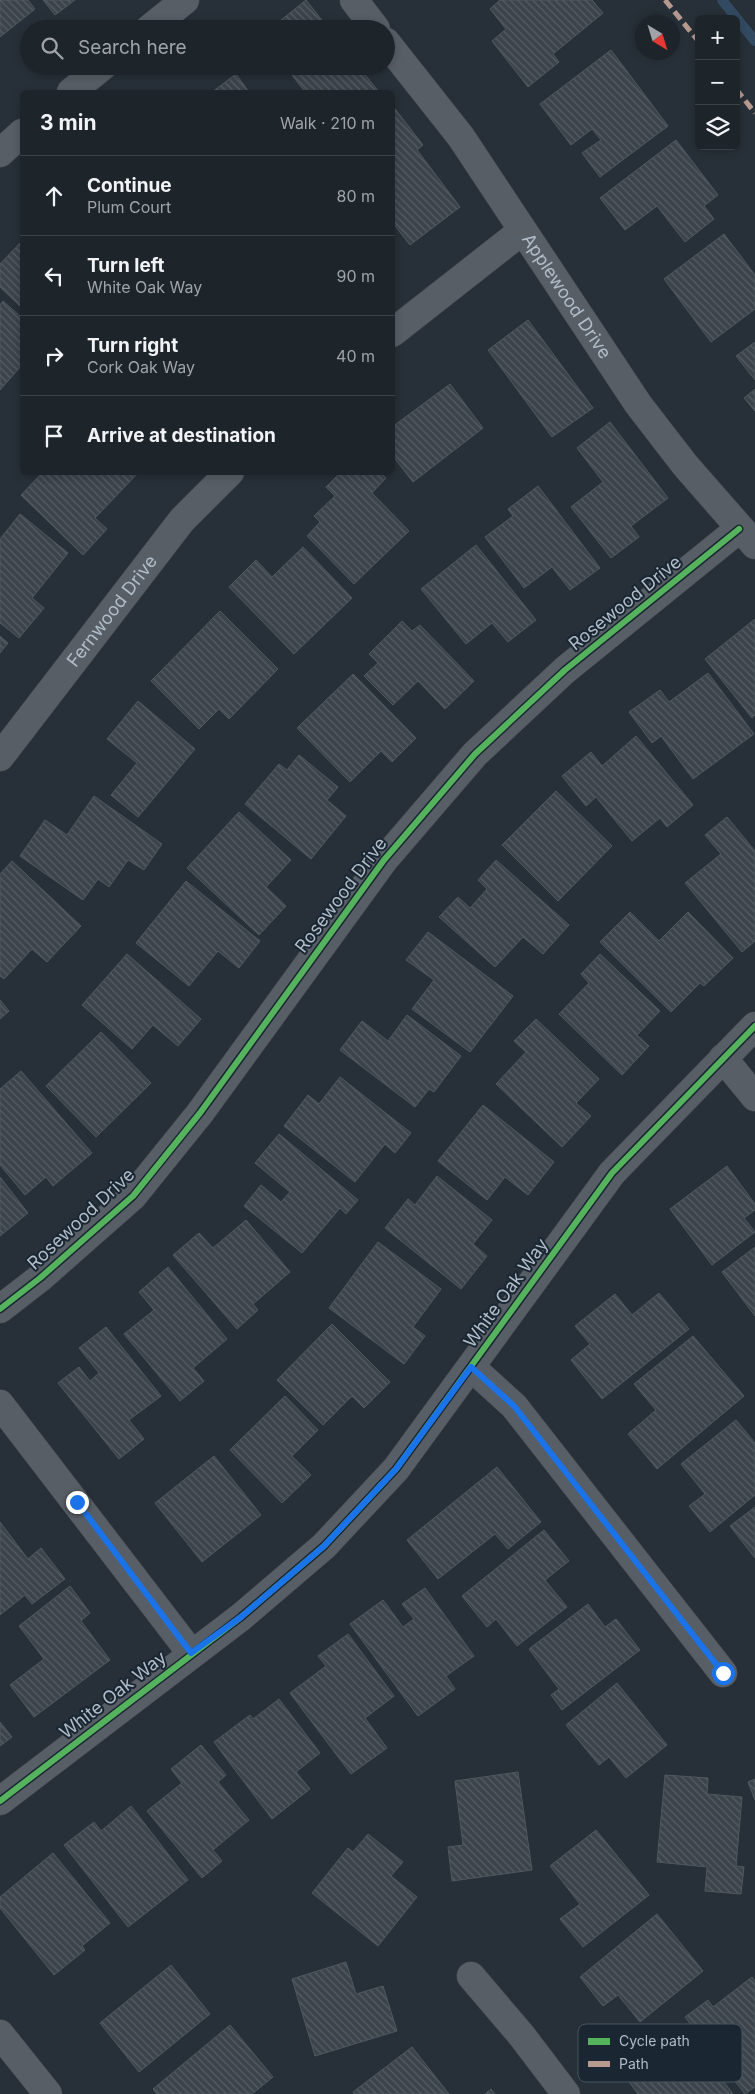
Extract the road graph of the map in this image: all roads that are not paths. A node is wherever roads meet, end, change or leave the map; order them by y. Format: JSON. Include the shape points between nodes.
{"nodes":[{"id":1,"x":185,"y":0,"type":"edge"},
{"id":2,"x":354,"y":0,"type":"edge"},
{"id":3,"x":160,"y":20,"type":"edge"},
{"id":4,"x":369,"y":20,"type":"edge"},
{"id":5,"x":395,"y":54,"type":"edge"},
{"id":6,"x":92,"y":75,"type":"edge"},
{"id":7,"x":73,"y":90,"type":"edge"},
{"id":8,"x":20,"y":135,"type":"edge"},
{"id":9,"x":0,"y":153,"type":"edge"},
{"id":10,"x":522,"y":231,"type":"junction"},
{"id":11,"x":395,"y":331,"type":"edge"},
{"id":12,"x":227,"y":475,"type":"edge"},
{"id":13,"x":747,"y":537,"type":"edge"},
{"id":14,"x":0,"y":756,"type":"edge"},
{"id":15,"x":755,"y":1026,"type":"edge"},
{"id":16,"x":723,"y":1058,"type":"junction"},
{"id":17,"x":755,"y":1097,"type":"edge"},
{"id":18,"x":0,"y":1309,"type":"edge"},
{"id":19,"x":471,"y":1367,"type":"junction"},
{"id":20,"x":0,"y":1404,"type":"edge"},
{"id":21,"x":191,"y":1653,"type":"junction"},
{"id":22,"x":723,"y":1673,"type":"dead end"},
{"id":23,"x":0,"y":1801,"type":"edge"},
{"id":24,"x":471,"y":1976,"type":"dead end"},
{"id":25,"x":0,"y":2034,"type":"edge"},
{"id":26,"x":48,"y":2094,"type":"edge"},
{"id":27,"x":566,"y":2094,"type":"edge"}],
"edges":[{"from":1,"to":3,"type":"street"},
{"from":2,"to":4,"type":"street"},
{"from":5,"to":10,"type":"street","name":"Applewood Drive","via":[[461,138]]},
{"from":6,"to":7,"type":"street"},
{"from":8,"to":9,"type":"street"},
{"from":10,"to":11,"type":"street"},
{"from":10,"to":13,"type":"street","name":"Applewood Drive","via":[[638,404]]},
{"from":12,"to":14,"type":"street","name":"Fernwood Drive","via":[[182,520]]},
{"from":13,"to":18,"type":"street","name":"Rosewood Drive","via":[[565,670],[475,754],[384,860],[200,1113],[133,1196]]},
{"from":15,"to":16,"type":"street","name":"White Oak Way"},
{"from":16,"to":17,"type":"street"},
{"from":16,"to":19,"type":"street","name":"White Oak Way","via":[[612,1173]]},
{"from":19,"to":21,"type":"street","name":"White Oak Way","via":[[396,1469],[324,1546],[241,1617]]},
{"from":19,"to":22,"type":"street","via":[[514,1406]]},
{"from":20,"to":21,"type":"street"},
{"from":21,"to":23,"type":"street","name":"White Oak Way"},
{"from":24,"to":27,"type":"street"},
{"from":25,"to":26,"type":"street"}]}
